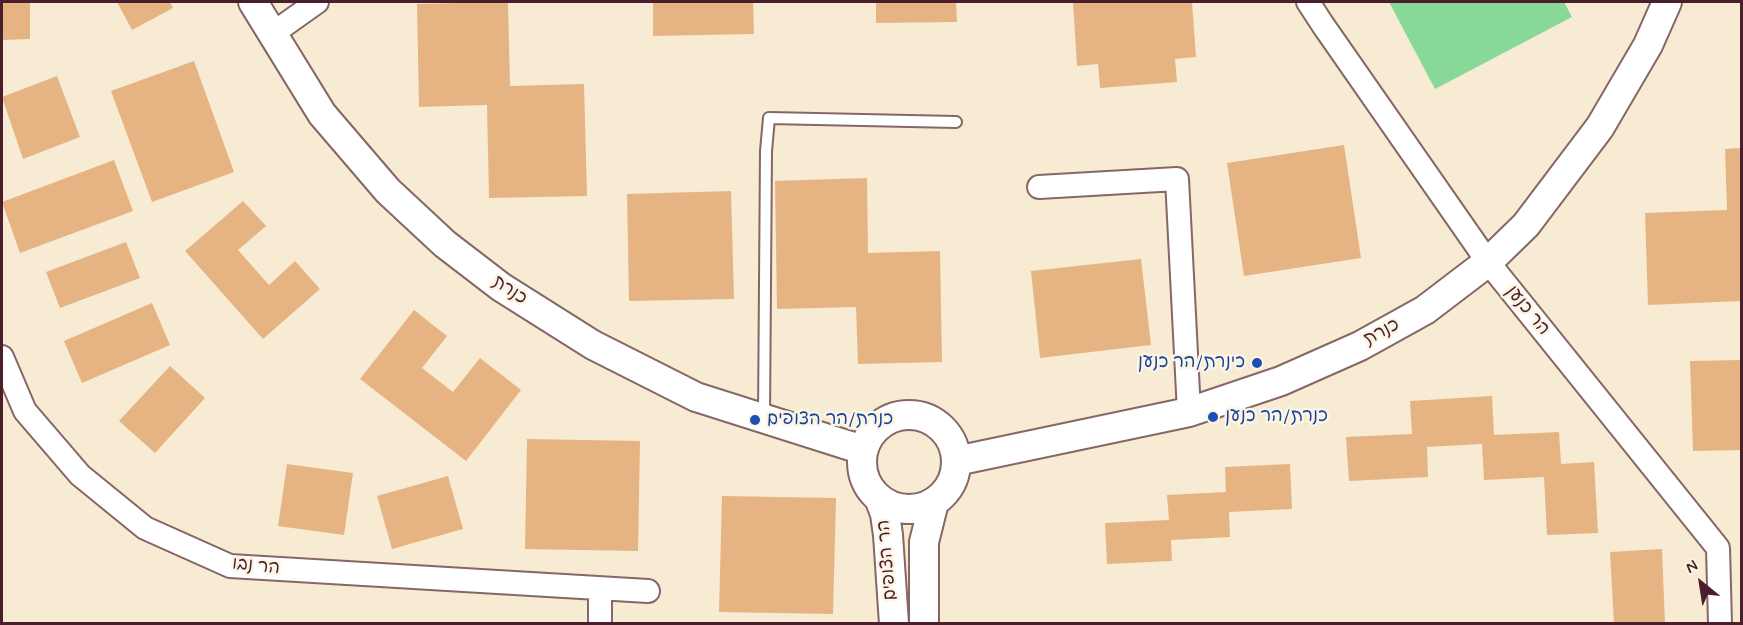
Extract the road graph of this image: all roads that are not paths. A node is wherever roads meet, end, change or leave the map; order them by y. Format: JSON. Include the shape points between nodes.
{"nodes":[{"id":1,"x":253,"y":2,"type":"edge"},
{"id":2,"x":317,"y":2,"type":"edge"},
{"id":3,"x":1308,"y":2,"type":"edge"},
{"id":4,"x":1667,"y":2,"type":"edge"},
{"id":5,"x":272,"y":34,"type":"junction"},
{"id":6,"x":956,"y":122,"type":"dead end"},
{"id":7,"x":1039,"y":187,"type":"dead end"},
{"id":8,"x":1488,"y":262,"type":"junction"},
{"id":9,"x":2,"y":357,"type":"edge"},
{"id":10,"x":1189,"y":412,"type":"junction"},
{"id":11,"x":764,"y":419,"type":"junction"},
{"id":12,"x":863,"y":450,"type":"junction"},
{"id":13,"x":956,"y":461,"type":"junction"},
{"id":14,"x":879,"y":498,"type":"junction"},
{"id":15,"x":934,"y":502,"type":"junction"},
{"id":16,"x":600,"y":589,"type":"junction"},
{"id":17,"x":648,"y":591,"type":"dead end"},
{"id":18,"x":600,"y":624,"type":"edge"},
{"id":19,"x":894,"y":624,"type":"edge"},
{"id":20,"x":924,"y":624,"type":"edge"},
{"id":21,"x":1720,"y":624,"type":"edge"}],
"edges":[{"from":1,"to":5,"type":"street","name":"כנרת"},
{"from":2,"to":5,"type":"street"},
{"from":3,"to":8,"type":"street","name":"הר כנען"},
{"from":4,"to":8,"type":"street","name":"כנרת","via":[[1648,45],[1600,127],[1526,225]]},
{"from":5,"to":11,"type":"street","name":"כנרת","via":[[322,114],[388,191],[445,244],[501,287],[593,345],[696,397]]},
{"from":6,"to":11,"type":"lane","via":[[769,118]]},
{"from":7,"to":10,"type":"street","via":[[1177,179]]},
{"from":8,"to":10,"type":"street","name":"כנרת","via":[[1425,310],[1360,346],[1281,381]]},
{"from":8,"to":21,"type":"street","name":"הר כנען","via":[[1718,548]]},
{"from":9,"to":16,"type":"street","name":"הר נבו","via":[[25,411],[80,475],[146,528],[230,566]]},
{"from":10,"to":13,"type":"street","name":"כנרת"},
{"from":11,"to":12,"type":"street","name":"כנרת"},
{"from":12,"to":13,"type":"street","via":[[869,437],[892,418],[922,416],[946,433]]},
{"from":12,"to":14,"type":"street","via":[[864,477]]},
{"from":13,"to":15,"type":"street","via":[[948,488]]},
{"from":14,"to":15,"type":"street","via":[[906,509]]},
{"from":14,"to":19,"type":"street","name":"הר הצופים","via":[[888,535]]},
{"from":15,"to":20,"type":"street","name":"הר הצופים","via":[[924,542]]},
{"from":16,"to":17,"type":"street","name":"הר נבו"},
{"from":16,"to":18,"type":"street"}]}
